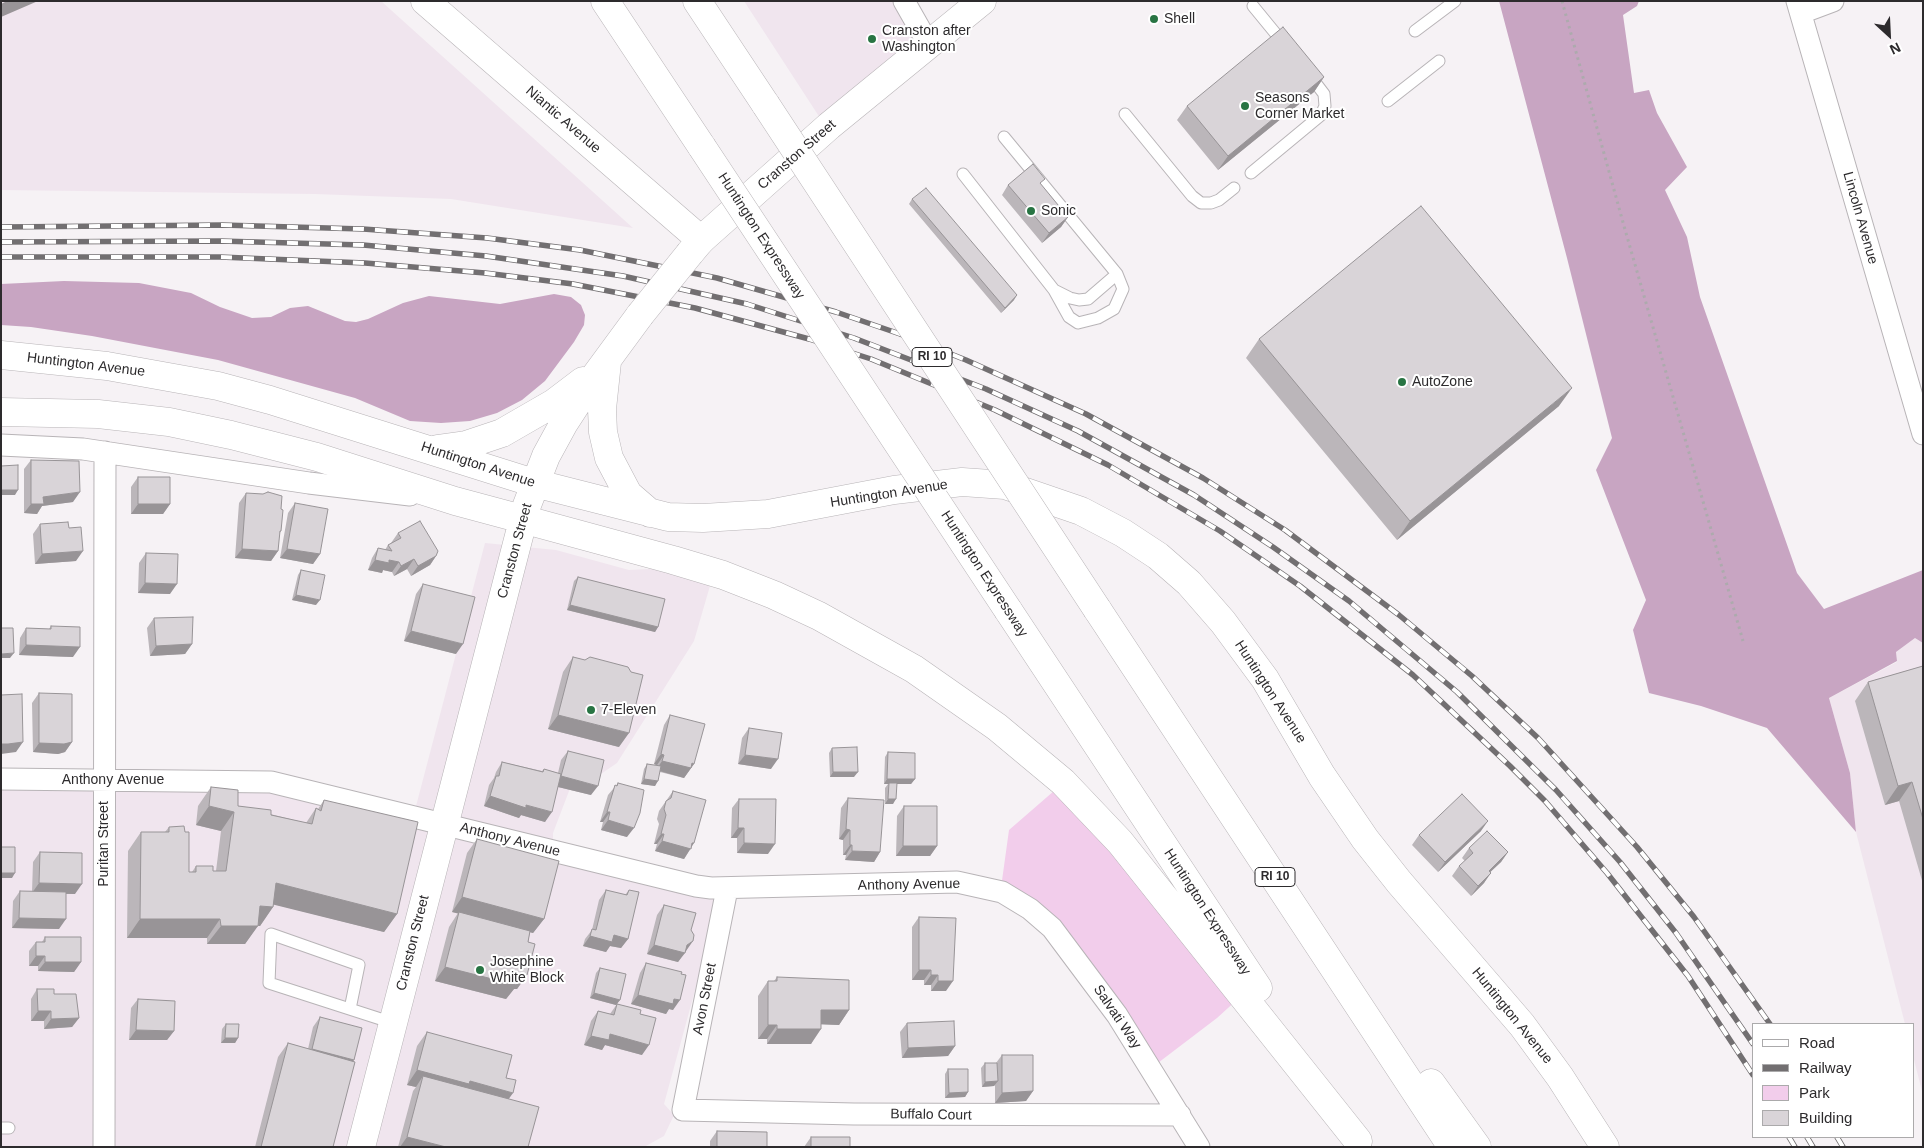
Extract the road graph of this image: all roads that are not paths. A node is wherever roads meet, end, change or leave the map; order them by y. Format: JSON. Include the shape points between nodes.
{"nodes":[{"id":1,"x":426,"y":1,"type":"edge"},
{"id":2,"x":605,"y":1,"type":"edge"},
{"id":3,"x":697,"y":1,"type":"edge"},
{"id":4,"x":904,"y":1,"type":"edge"},
{"id":5,"x":982,"y":1,"type":"edge"},
{"id":6,"x":1455,"y":1,"type":"edge"},
{"id":7,"x":1833,"y":1,"type":"edge"},
{"id":8,"x":1253,"y":6,"type":"dead end"},
{"id":9,"x":1799,"y":7,"type":"edge"},
{"id":10,"x":1415,"y":31,"type":"dead end"},
{"id":11,"x":929,"y":45,"type":"junction"},
{"id":12,"x":1288,"y":48,"type":"edge"},
{"id":13,"x":1439,"y":61,"type":"dead end"},
{"id":14,"x":1301,"y":64,"type":"edge"},
{"id":15,"x":1388,"y":101,"type":"dead end"},
{"id":16,"x":1125,"y":114,"type":"dead end"},
{"id":17,"x":1004,"y":137,"type":"dead end"},
{"id":18,"x":1251,"y":173,"type":"dead end"},
{"id":19,"x":963,"y":174,"type":"dead end"},
{"id":20,"x":1234,"y":188,"type":"dead end"},
{"id":21,"x":696,"y":247,"type":"junction"},
{"id":22,"x":1117,"y":274,"type":"junction"},
{"id":23,"x":1054,"y":290,"type":"junction"},
{"id":24,"x":1,"y":355,"type":"edge"},
{"id":25,"x":607,"y":360,"type":"junction"},
{"id":26,"x":1,"y":412,"type":"edge"},
{"id":27,"x":1923,"y":434,"type":"edge"},
{"id":28,"x":1,"y":444,"type":"edge"},
{"id":29,"x":426,"y":448,"type":"junction"},
{"id":30,"x":105,"y":452,"type":"junction"},
{"id":31,"x":534,"y":484,"type":"junction"},
{"id":32,"x":455,"y":501,"type":"junction"},
{"id":33,"x":651,"y":514,"type":"junction"},
{"id":34,"x":522,"y":519,"type":"junction"},
{"id":35,"x":1,"y":779,"type":"edge"},
{"id":36,"x":104,"y":780,"type":"junction"},
{"id":37,"x":1235,"y":816,"type":"junction"},
{"id":38,"x":444,"y":824,"type":"junction"},
{"id":39,"x":727,"y":889,"type":"junction"},
{"id":40,"x":1017,"y":901,"type":"joint"},
{"id":41,"x":350,"y":1009,"type":"junction"},
{"id":42,"x":393,"y":1023,"type":"junction"},
{"id":43,"x":683,"y":1110,"type":"joint"},
{"id":44,"x":1180,"y":1115,"type":"junction"},
{"id":45,"x":1360,"y":1144,"type":"edge"},
{"id":46,"x":104,"y":1147,"type":"edge"},
{"id":47,"x":360,"y":1147,"type":"edge"},
{"id":48,"x":1199,"y":1147,"type":"edge"},
{"id":49,"x":1452,"y":1147,"type":"edge"},
{"id":50,"x":1477,"y":1147,"type":"edge"},
{"id":51,"x":1605,"y":1147,"type":"edge"}],
"edges":[{"from":1,"to":21,"type":"main road","name":"Niantic Avenue"},
{"from":2,"to":45,"type":"main road","name":"Huntington Expressway","bridge":true},
{"from":3,"to":37,"type":"main road","number":"RI 10","bridge":true},
{"from":4,"to":11,"type":"street"},
{"from":5,"to":11,"type":"main road","name":"Cranston Street"},
{"from":6,"to":10,"type":"lane"},
{"from":7,"to":9,"type":"street"},
{"from":8,"to":12,"type":"lane"},
{"from":9,"to":27,"type":"street","name":"Lincoln Avenue"},
{"from":11,"to":21,"type":"main road","name":"Cranston Street","via":[[829,126]]},
{"from":13,"to":15,"type":"lane"},
{"from":14,"to":18,"type":"lane","via":[[1324,94],[1325,106],[1321,115]]},
{"from":16,"to":20,"type":"lane","via":[[1192,196],[1201,202],[1211,203]]},
{"from":17,"to":22,"type":"lane"},
{"from":19,"to":23,"type":"lane"},
{"from":21,"to":25,"type":"main road","name":"Cranston Street","bridge":true},
{"from":22,"to":23,"type":"lane","via":[[1088,299],[1070,298]]},
{"from":22,"to":23,"type":"lane","via":[[1123,289],[1120,300],[1114,309],[1092,320],[1078,323],[1069,317]]},
{"from":24,"to":29,"type":"main road","name":"Huntington Avenue","via":[[107,366],[191,380],[270,400]]},
{"from":25,"to":29,"type":"main road","via":[[554,403],[502,433],[466,445]]},
{"from":25,"to":31,"type":"main road","name":"Cranston Street","via":[[564,423]]},
{"from":25,"to":33,"type":"main road","via":[[602,409],[607,450],[628,494]]},
{"from":26,"to":32,"type":"main road","via":[[98,414],[169,422],[292,450]]},
{"from":28,"to":30,"type":"street"},
{"from":29,"to":31,"type":"main road","name":"Huntington Avenue"},
{"from":30,"to":32,"type":"street","via":[[318,485]]},
{"from":30,"to":36,"type":"street","name":"Puritan Street"},
{"from":31,"to":33,"type":"main road","name":"Huntington Avenue"},
{"from":31,"to":34,"type":"main road","name":"Cranston Street"},
{"from":32,"to":34,"type":"main road"},
{"from":33,"to":51,"type":"main road","name":"Huntington Avenue","via":[[684,518],[754,515],[917,486],[984,483],[1025,490],[1064,504],[1141,544],[1189,583],[1223,622],[1265,679],[1322,776],[1360,832],[1522,1025]]},
{"from":34,"to":38,"type":"main road","name":"Cranston Street"},
{"from":34,"to":45,"type":"main road","via":[[715,573],[774,595],[819,616],[906,665],[997,727],[1063,782],[1120,842]]},
{"from":35,"to":36,"type":"street","name":"Anthony Avenue"},
{"from":36,"to":38,"type":"street","name":"Anthony Avenue","via":[[271,782]]},
{"from":36,"to":46,"type":"street","name":"Puritan Street"},
{"from":37,"to":49,"type":"main road","number":"RI 10"},
{"from":37,"to":50,"type":"main road"},
{"from":38,"to":39,"type":"street","name":"Anthony Avenue","via":[[696,886]]},
{"from":38,"to":42,"type":"main road","name":"Cranston Street"},
{"from":39,"to":40,"type":"street","name":"Anthony Avenue","via":[[957,882],[1002,892]]},
{"from":39,"to":43,"type":"street","name":"Avon Street"},
{"from":40,"to":44,"type":"street","name":"Salvati Way","via":[[1052,928],[1117,1015]]},
{"from":41,"to":41,"type":"lane","via":[[359,965],[271,934],[269,983]]},
{"from":41,"to":42,"type":"lane"},
{"from":42,"to":47,"type":"main road","name":"Cranston Street"},
{"from":43,"to":44,"type":"street","name":"Buffalo Court"},
{"from":44,"to":48,"type":"street","name":"Salvati Way"}]}
